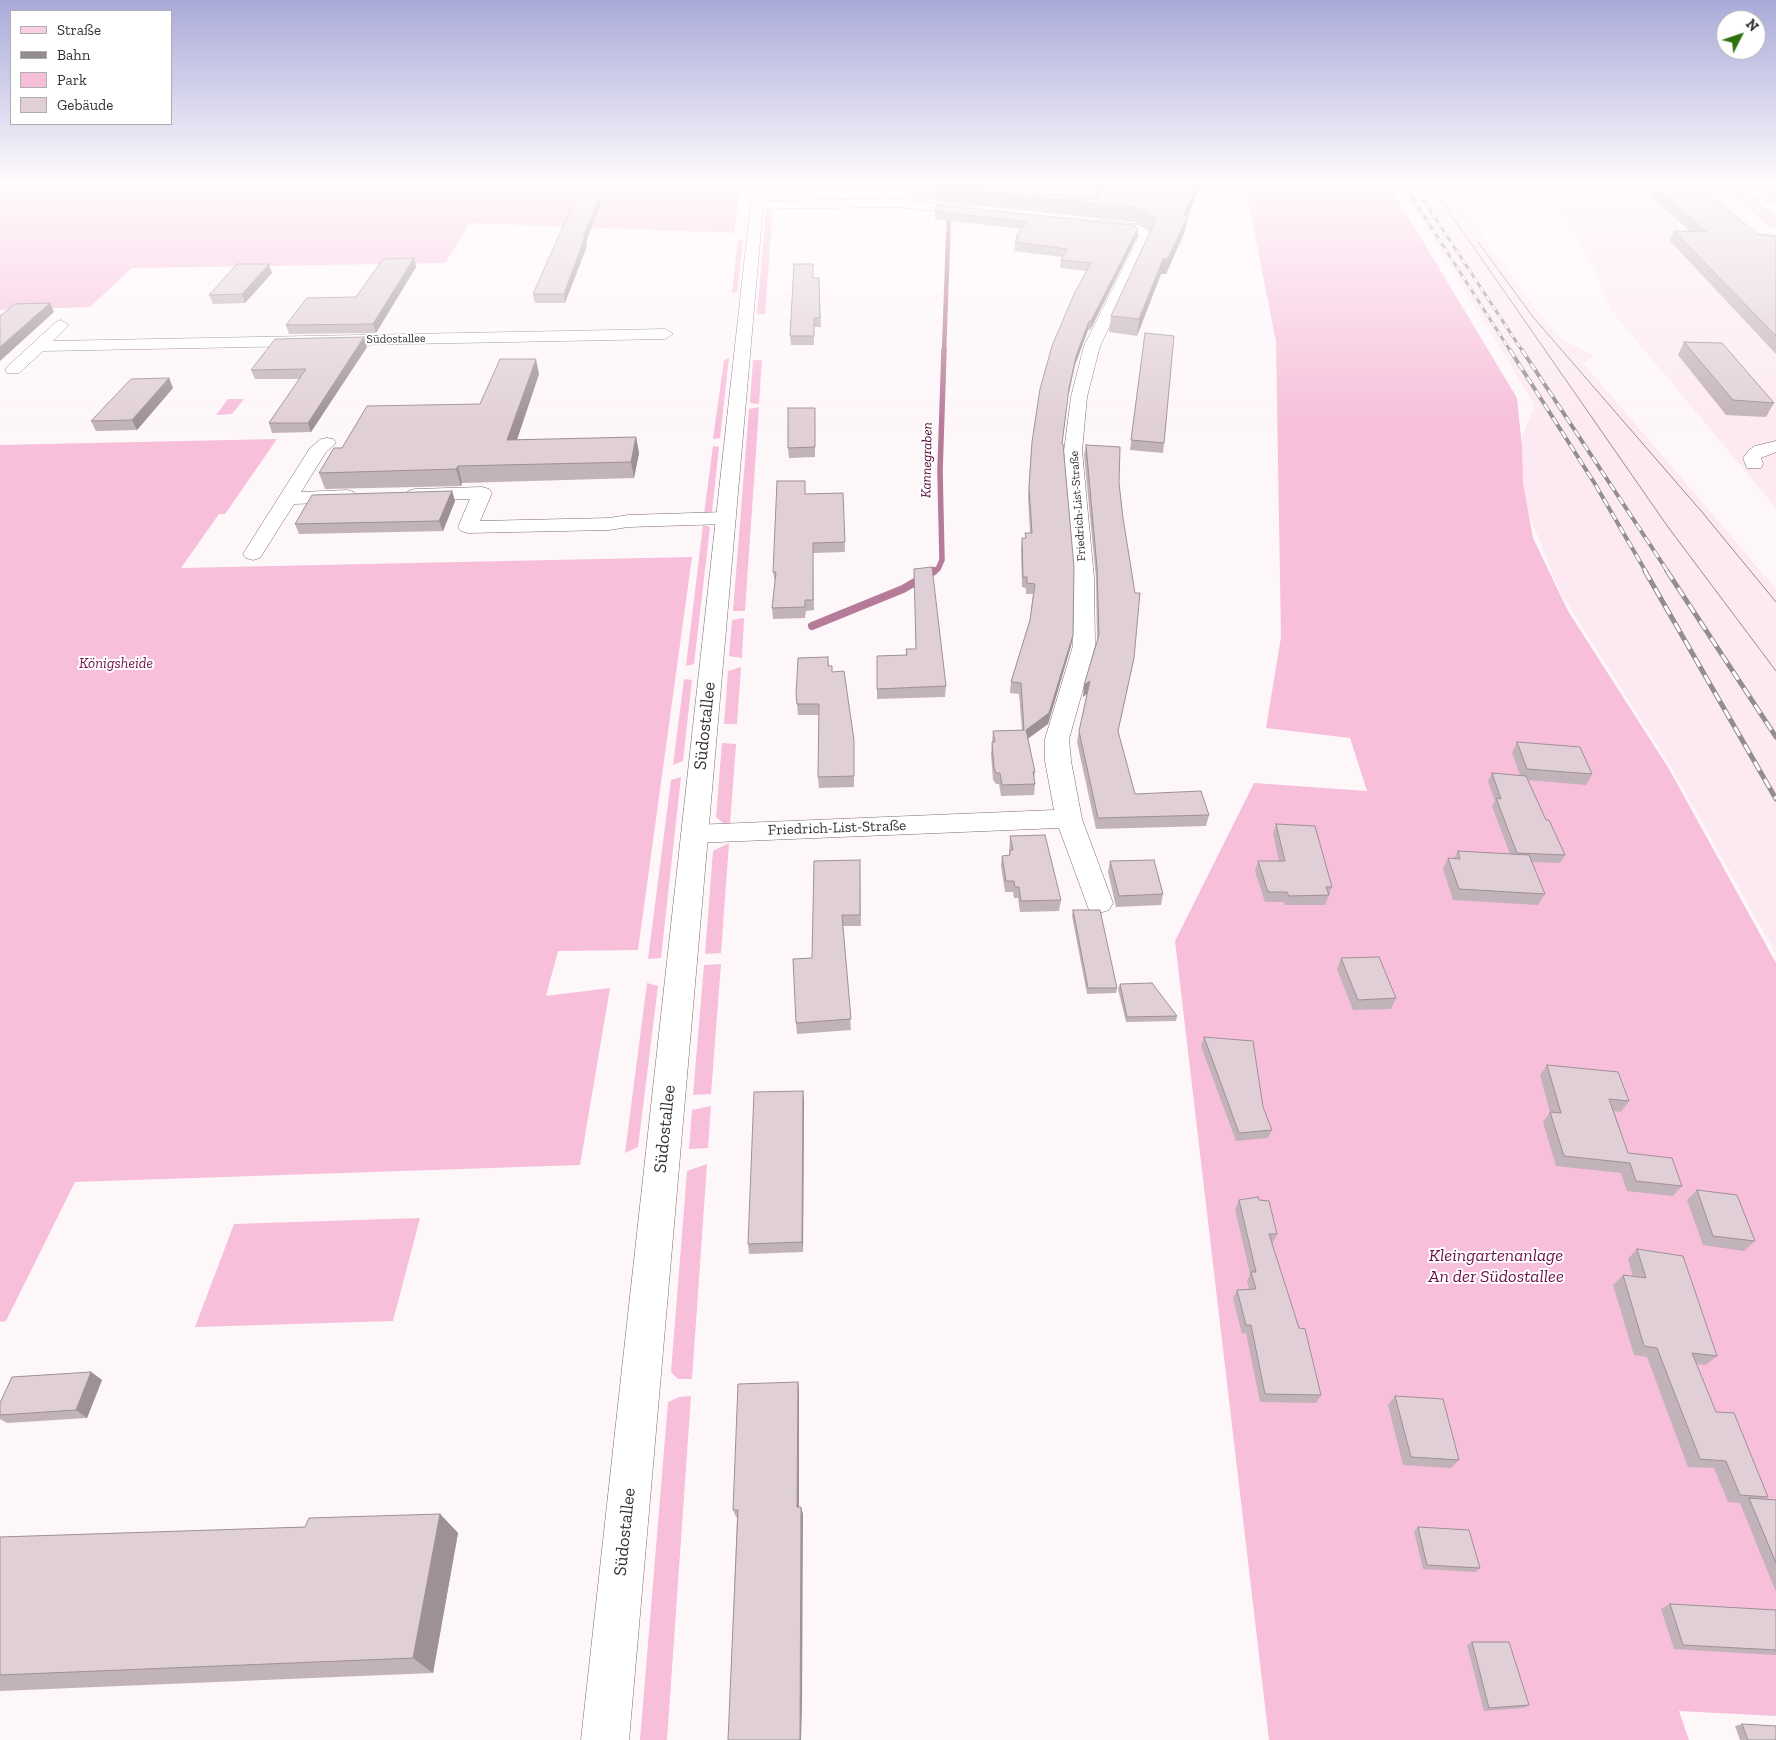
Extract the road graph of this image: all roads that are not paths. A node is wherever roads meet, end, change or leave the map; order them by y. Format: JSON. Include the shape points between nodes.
{"nodes":[{"id":1,"x":751,"y":264,"type":"edge"},
{"id":2,"x":1132,"y":264,"type":"edge"},
{"id":3,"x":61,"y":325,"type":"dead end"},
{"id":4,"x":664,"y":334,"type":"dead end"},
{"id":5,"x":38,"y":346,"type":"junction"},
{"id":6,"x":13,"y":370,"type":"dead end"},
{"id":7,"x":327,"y":443,"type":"dead end"},
{"id":8,"x":1776,"y":446,"type":"edge"},
{"id":9,"x":1754,"y":464,"type":"dead end"},
{"id":10,"x":395,"y":495,"type":"edge"},
{"id":11,"x":366,"y":496,"type":"edge"},
{"id":12,"x":288,"y":498,"type":"junction"},
{"id":13,"x":726,"y":518,"type":"junction"},
{"id":14,"x":252,"y":554,"type":"dead end"},
{"id":15,"x":1069,"y":819,"type":"junction"},
{"id":16,"x":694,"y":834,"type":"junction"},
{"id":17,"x":1099,"y":902,"type":"dead end"},
{"id":18,"x":605,"y":1740,"type":"edge"}],
"edges":[{"from":1,"to":13,"type":"street","name":"Südostallee"},
{"from":2,"to":15,"type":"street","name":"Friedrich-List-Straße","via":[[1092,346],[1079,397],[1073,451],[1084,578],[1084,646],[1057,739]]},
{"from":3,"to":5,"type":"street"},
{"from":4,"to":5,"type":"street","name":"Südostallee"},
{"from":5,"to":6,"type":"street"},
{"from":7,"to":12,"type":"street","via":[[319,448]]},
{"from":8,"to":9,"type":"street","via":[[1754,454]]},
{"from":10,"to":13,"type":"street","via":[[482,493],[468,527]]},
{"from":11,"to":12,"type":"street"},
{"from":12,"to":14,"type":"street"},
{"from":13,"to":16,"type":"street","name":"Südostallee"},
{"from":15,"to":16,"type":"street","name":"Friedrich-List-Straße"},
{"from":15,"to":17,"type":"street","name":"Friedrich-List-Straße"},
{"from":16,"to":18,"type":"street","name":"Südostallee"}]}
